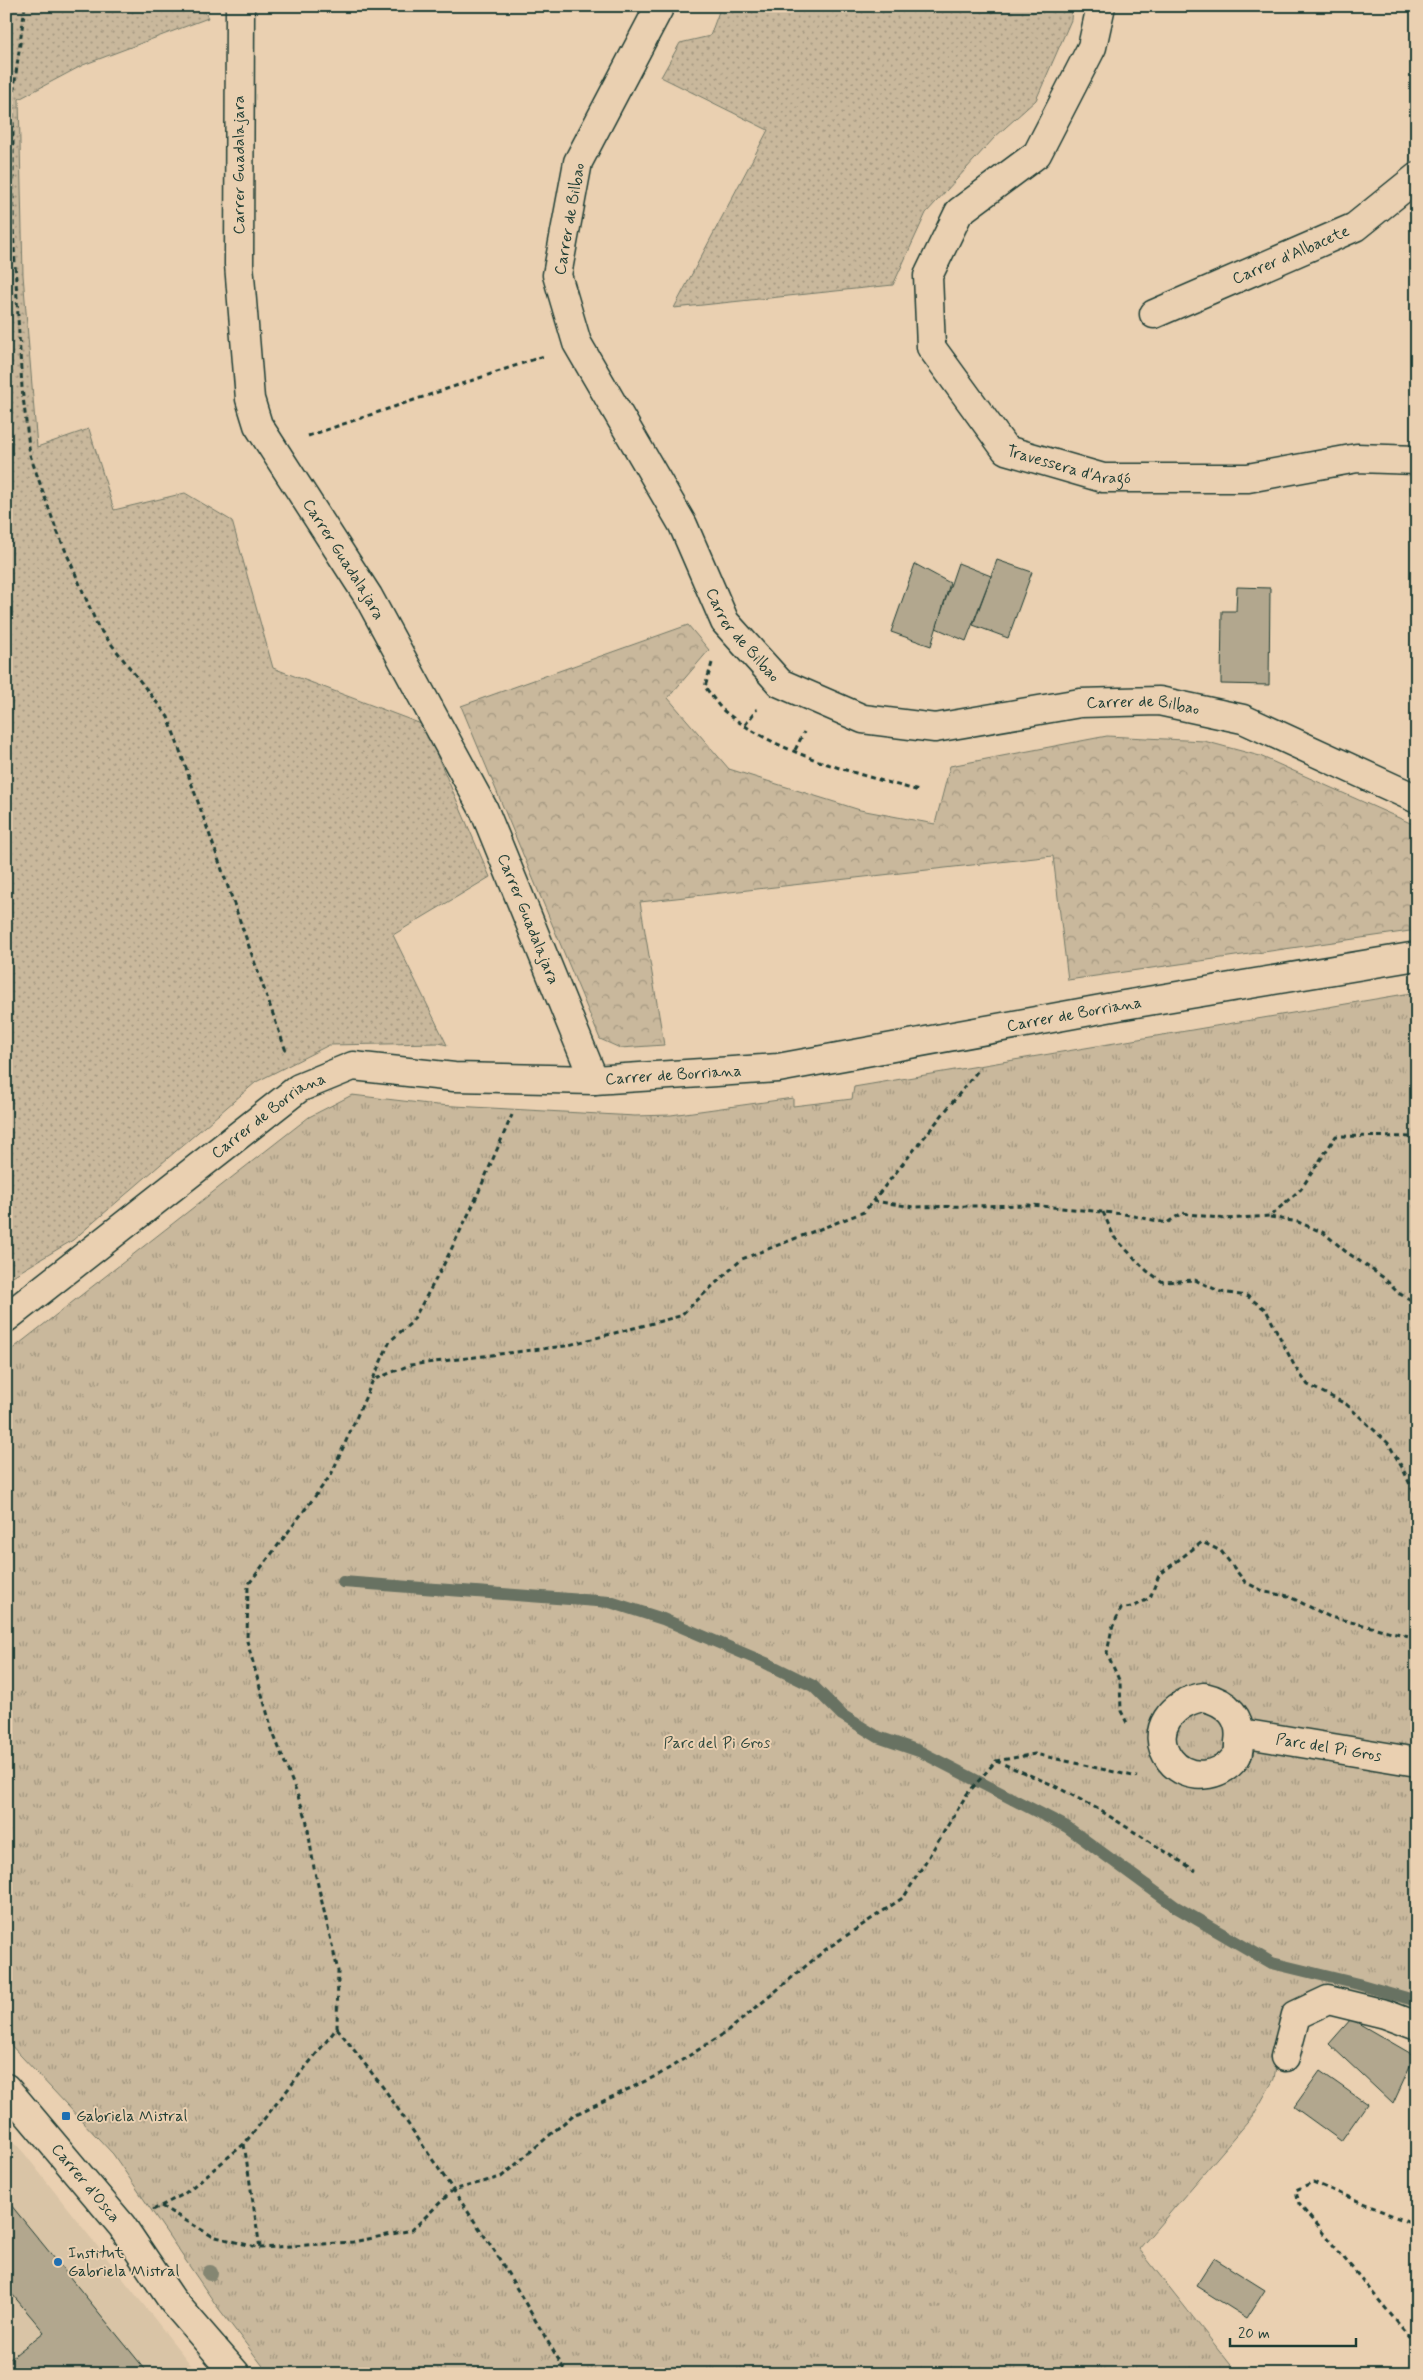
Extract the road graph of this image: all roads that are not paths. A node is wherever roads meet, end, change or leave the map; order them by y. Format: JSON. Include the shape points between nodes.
{"nodes":[{"id":1,"x":240,"y":6,"type":"edge"},
{"id":2,"x":660,"y":6,"type":"edge"},
{"id":3,"x":1101,"y":6,"type":"edge"},
{"id":4,"x":1417,"y":177,"type":"edge"},
{"id":5,"x":1154,"y":314,"type":"dead end"},
{"id":6,"x":1417,"y":460,"type":"edge"},
{"id":7,"x":1417,"y":799,"type":"edge"},
{"id":8,"x":1417,"y":956,"type":"edge"},
{"id":9,"x":594,"y":1080,"type":"junction"},
{"id":10,"x":6,"y":1318,"type":"edge"},
{"id":11,"x":1241,"y":1733,"type":"junction"},
{"id":12,"x":1417,"y":1762,"type":"edge"},
{"id":13,"x":1417,"y":2026,"type":"edge"},
{"id":14,"x":1285,"y":2057,"type":"dead end"},
{"id":15,"x":6,"y":2088,"type":"edge"},
{"id":16,"x":236,"y":2374,"type":"edge"}],
"edges":[{"from":1,"to":9,"type":"street","name":"Carrer Guadalajara","via":[[239,264],[250,399],[255,416],[278,458],[368,596],[484,810]]},
{"from":2,"to":7,"type":"street","name":"Carrer de Bilbao","via":[[578,162],[557,275],[577,342],[683,525],[725,622],[780,683],[863,720],[935,728],[1080,703],[1159,701],[1243,720]]},
{"from":3,"to":6,"type":"street","name":"Travessera d'Aragó","via":[[1092,46],[1037,154],[959,212],[928,276],[931,347],[1006,450],[1103,478],[1248,478],[1357,458]]},
{"from":4,"to":5,"type":"street","name":"Carrer d'Albacete","via":[[1355,227]]},
{"from":8,"to":9,"type":"street","name":"Carrer de Borriana","via":[[778,1068]]},
{"from":9,"to":10,"type":"street","name":"Carrer de Borriana","via":[[454,1077],[353,1066],[299,1088]]},
{"from":11,"to":11,"type":"street","via":[[1233,1711],[1204,1697],[1190,1699],[1169,1715],[1164,1726],[1163,1743],[1170,1760],[1182,1771],[1203,1776],[1225,1769],[1238,1755]]},
{"from":11,"to":12,"type":"street","name":"Parc del Pi Gros"},
{"from":13,"to":14,"type":"street","via":[[1385,2014],[1328,2000],[1296,2015]]},
{"from":15,"to":16,"type":"street","name":"Carrer d'Osca","via":[[122,2226],[172,2300]]}]}
